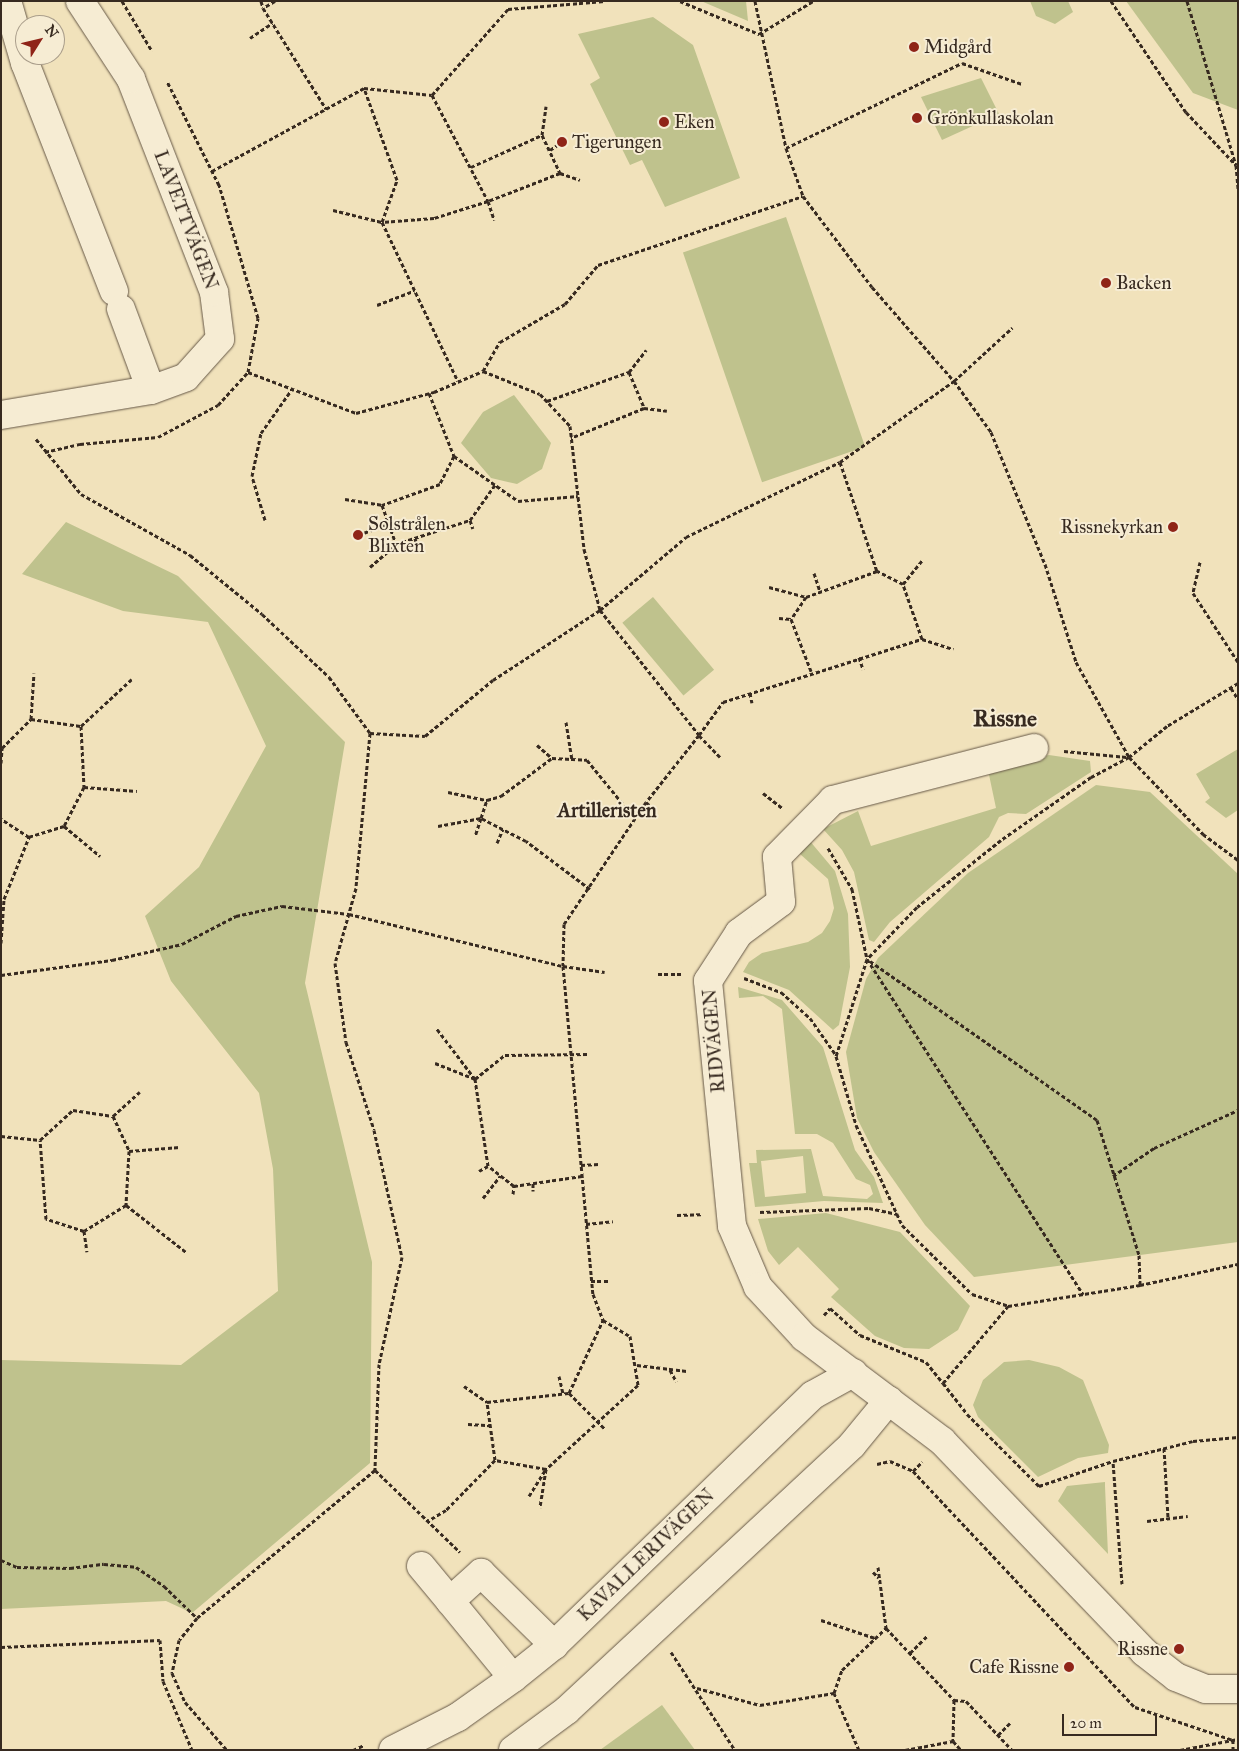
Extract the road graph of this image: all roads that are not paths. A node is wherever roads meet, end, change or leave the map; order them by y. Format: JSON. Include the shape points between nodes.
{"nodes":[{"id":1,"x":6,"y":1,"type":"edge"},
{"id":2,"x":80,"y":1,"type":"edge"},
{"id":3,"x":151,"y":390,"type":"junction"},
{"id":4,"x":1,"y":415,"type":"edge"},
{"id":5,"x":1034,"y":748,"type":"road end"},
{"id":6,"x":853,"y":1373,"type":"junction"},
{"id":7,"x":889,"y":1400,"type":"junction"},
{"id":8,"x":421,"y":1566,"type":"dead end"},
{"id":9,"x":450,"y":1601,"type":"junction"},
{"id":10,"x":554,"y":1645,"type":"junction"},
{"id":11,"x":513,"y":1678,"type":"junction"},
{"id":12,"x":1238,"y":1689,"type":"edge"},
{"id":13,"x":394,"y":1750,"type":"edge"},
{"id":14,"x":513,"y":1750,"type":"edge"}],
"edges":[{"from":1,"to":3,"type":"street","via":[[25,63]]},
{"from":2,"to":3,"type":"street","name":"LAVETTVÄGEN","via":[[131,79],[214,292],[220,339],[186,378]]},
{"from":3,"to":4,"type":"street","name":"LAVETTVÄGEN"},
{"from":5,"to":6,"type":"street","name":"RIDVÄGEN","via":[[834,800],[777,857],[781,902],[739,933],[708,981],[732,1226],[758,1286],[804,1337]]},
{"from":6,"to":7,"type":"street"},
{"from":6,"to":10,"type":"street","name":"KAVALLERIVÄGEN","via":[[813,1395]]},
{"from":7,"to":12,"type":"street","via":[[942,1441],[1125,1632],[1176,1677],[1206,1689]]},
{"from":7,"to":14,"type":"street","via":[[852,1445],[823,1472],[567,1710]]},
{"from":8,"to":9,"type":"street"},
{"from":9,"to":10,"type":"street","via":[[481,1573]]},
{"from":9,"to":11,"type":"street"},
{"from":10,"to":11,"type":"street","name":"KAVALLERIVÄGEN"},
{"from":11,"to":13,"type":"street","name":"KAVALLERIVÄGEN","via":[[458,1717]]}]}
